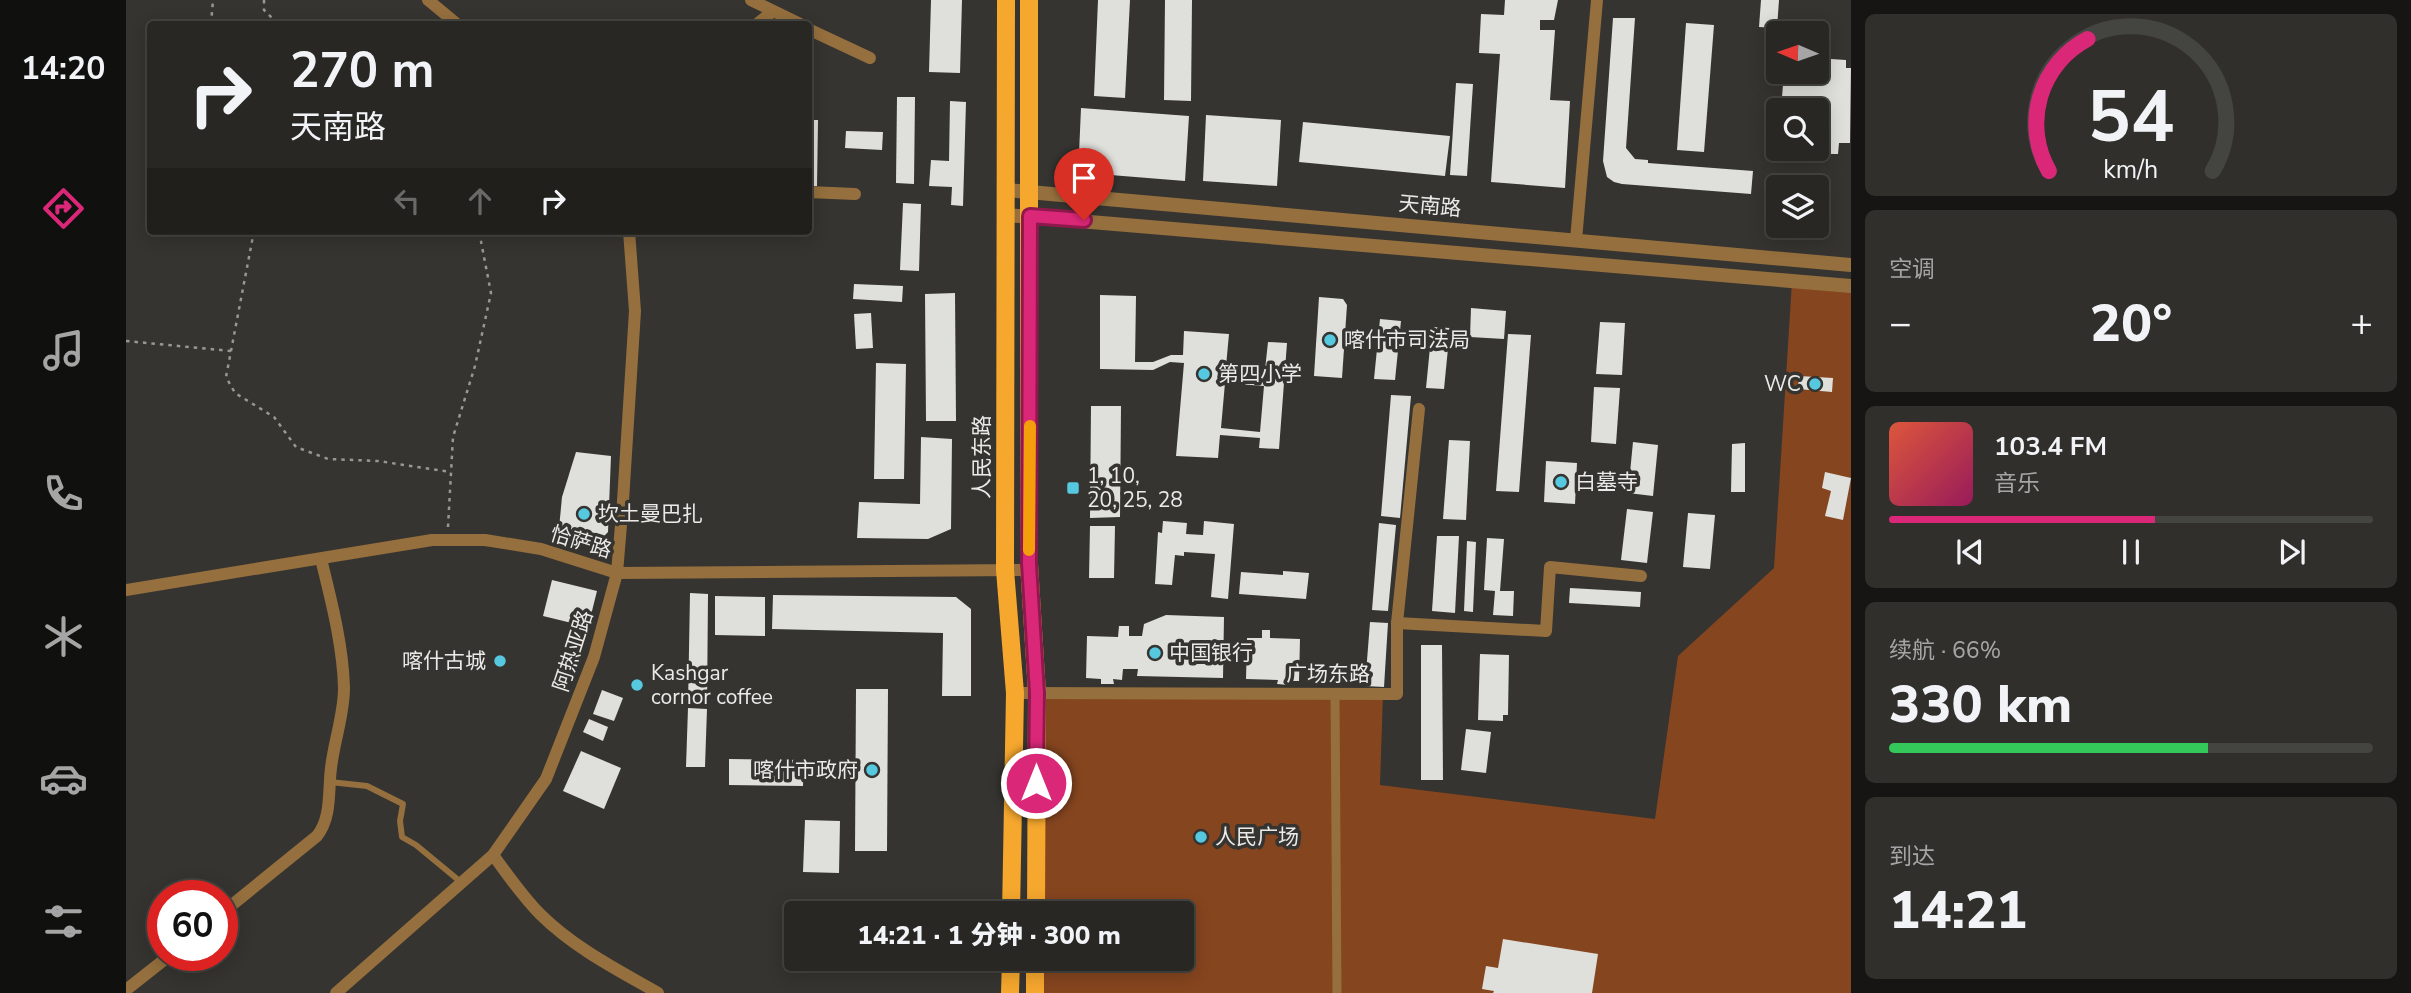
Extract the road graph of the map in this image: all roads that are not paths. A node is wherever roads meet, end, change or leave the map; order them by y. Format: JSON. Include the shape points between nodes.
{"nodes":[{"id":1,"x":428,"y":0,"type":"edge"},
{"id":2,"x":751,"y":0,"type":"edge"},
{"id":3,"x":1006,"y":0,"type":"edge"},
{"id":4,"x":1029,"y":0,"type":"edge"},
{"id":5,"x":1597,"y":0,"type":"edge"},
{"id":6,"x":772,"y":12,"type":"junction"},
{"id":7,"x":453,"y":21,"type":"edge"},
{"id":8,"x":761,"y":21,"type":"edge"},
{"id":9,"x":793,"y":21,"type":"edge"},
{"id":10,"x":812,"y":31,"type":"edge"},
{"id":11,"x":870,"y":58,"type":"dead end"},
{"id":12,"x":1006,"y":190,"type":"junction"},
{"id":13,"x":812,"y":192,"type":"edge"},
{"id":14,"x":1029,"y":192,"type":"junction"},
{"id":15,"x":855,"y":194,"type":"dead end"},
{"id":16,"x":1006,"y":215,"type":"junction"},
{"id":17,"x":1030,"y":216,"type":"junction"},
{"id":18,"x":629,"y":235,"type":"edge"},
{"id":19,"x":1576,"y":240,"type":"junction"},
{"id":20,"x":1851,"y":265,"type":"edge"},
{"id":21,"x":1851,"y":286,"type":"edge"},
{"id":22,"x":1419,"y":409,"type":"dead end"},
{"id":23,"x":321,"y":559,"type":"junction"},
{"id":24,"x":1004,"y":570,"type":"junction"},
{"id":25,"x":1030,"y":570,"type":"junction"},
{"id":26,"x":617,"y":573,"type":"junction"},
{"id":27,"x":1641,"y":576,"type":"dead end"},
{"id":28,"x":126,"y":590,"type":"edge"},
{"id":29,"x":1397,"y":623,"type":"junction"},
{"id":30,"x":1015,"y":693,"type":"junction"},
{"id":31,"x":1037,"y":693,"type":"junction"},
{"id":32,"x":1335,"y":694,"type":"junction"},
{"id":33,"x":330,"y":782,"type":"junction"},
{"id":34,"x":493,"y":855,"type":"junction"},
{"id":35,"x":461,"y":883,"type":"junction"},
{"id":36,"x":238,"y":900,"type":"edge"},
{"id":37,"x":1011,"y":901,"type":"edge"},
{"id":38,"x":1036,"y":901,"type":"edge"},
{"id":39,"x":150,"y":971,"type":"edge"},
{"id":40,"x":1011,"y":971,"type":"edge"},
{"id":41,"x":1035,"y":971,"type":"edge"},
{"id":42,"x":126,"y":990,"type":"edge"},
{"id":43,"x":336,"y":993,"type":"edge"},
{"id":44,"x":658,"y":993,"type":"edge"},
{"id":45,"x":1010,"y":993,"type":"edge"},
{"id":46,"x":1035,"y":993,"type":"edge"},
{"id":47,"x":1337,"y":993,"type":"edge"}],
"edges":[{"from":1,"to":7,"type":"street"},
{"from":2,"to":6,"type":"street"},
{"from":3,"to":12,"type":"main road","name":"人民东路"},
{"from":4,"to":14,"type":"main road"},
{"from":5,"to":19,"type":"street"},
{"from":6,"to":8,"type":"street"},
{"from":6,"to":9,"type":"street"},
{"from":10,"to":11,"type":"street"},
{"from":12,"to":14,"type":"street","name":"天南路"},
{"from":12,"to":16,"type":"main road","name":"人民东路"},
{"from":13,"to":15,"type":"street"},
{"from":14,"to":17,"type":"main road"},
{"from":14,"to":19,"type":"street","name":"天南路"},
{"from":16,"to":17,"type":"street","name":"天南路"},
{"from":16,"to":24,"type":"main road","name":"人民东路"},
{"from":17,"to":21,"type":"street","name":"天南路"},
{"from":17,"to":25,"type":"main road"},
{"from":18,"to":26,"type":"street","name":"阿热亚路","via":[[635,311]]},
{"from":19,"to":20,"type":"street","name":"天南路"},
{"from":22,"to":29,"type":"street","name":"广场东路"},
{"from":23,"to":26,"type":"street","name":"恰萨路","via":[[432,540],[485,540],[541,549]]},
{"from":23,"to":28,"type":"street","name":"恰萨路"},
{"from":23,"to":33,"type":"street","via":[[344,687]]},
{"from":24,"to":25,"type":"street","name":"恰萨路"},
{"from":24,"to":26,"type":"street","name":"恰萨路"},
{"from":24,"to":30,"type":"main road","name":"人民东路"},
{"from":25,"to":31,"type":"main road"},
{"from":26,"to":34,"type":"street","name":"阿热亚路","via":[[594,657],[546,779]]},
{"from":27,"to":29,"type":"street","via":[[1550,567],[1546,631]]},
{"from":29,"to":32,"type":"street","name":"广场东路","via":[[1397,694]]},
{"from":30,"to":31,"type":"street","name":"广场东路"},
{"from":30,"to":37,"type":"main road","name":"人民东路"},
{"from":31,"to":32,"type":"street","name":"广场东路"},
{"from":31,"to":38,"type":"main road"},
{"from":32,"to":47,"type":"street"},
{"from":33,"to":35,"type":"lane","via":[[367,786],[403,804],[402,837]]},
{"from":33,"to":36,"type":"street","via":[[324,828]]},
{"from":34,"to":35,"type":"street","name":"阿热亚路"},
{"from":34,"to":44,"type":"street","via":[[542,916],[591,954]]},
{"from":35,"to":43,"type":"street","name":"阿热亚路"},
{"from":39,"to":42,"type":"street"},
{"from":40,"to":45,"type":"main road"},
{"from":41,"to":46,"type":"main road"}]}
